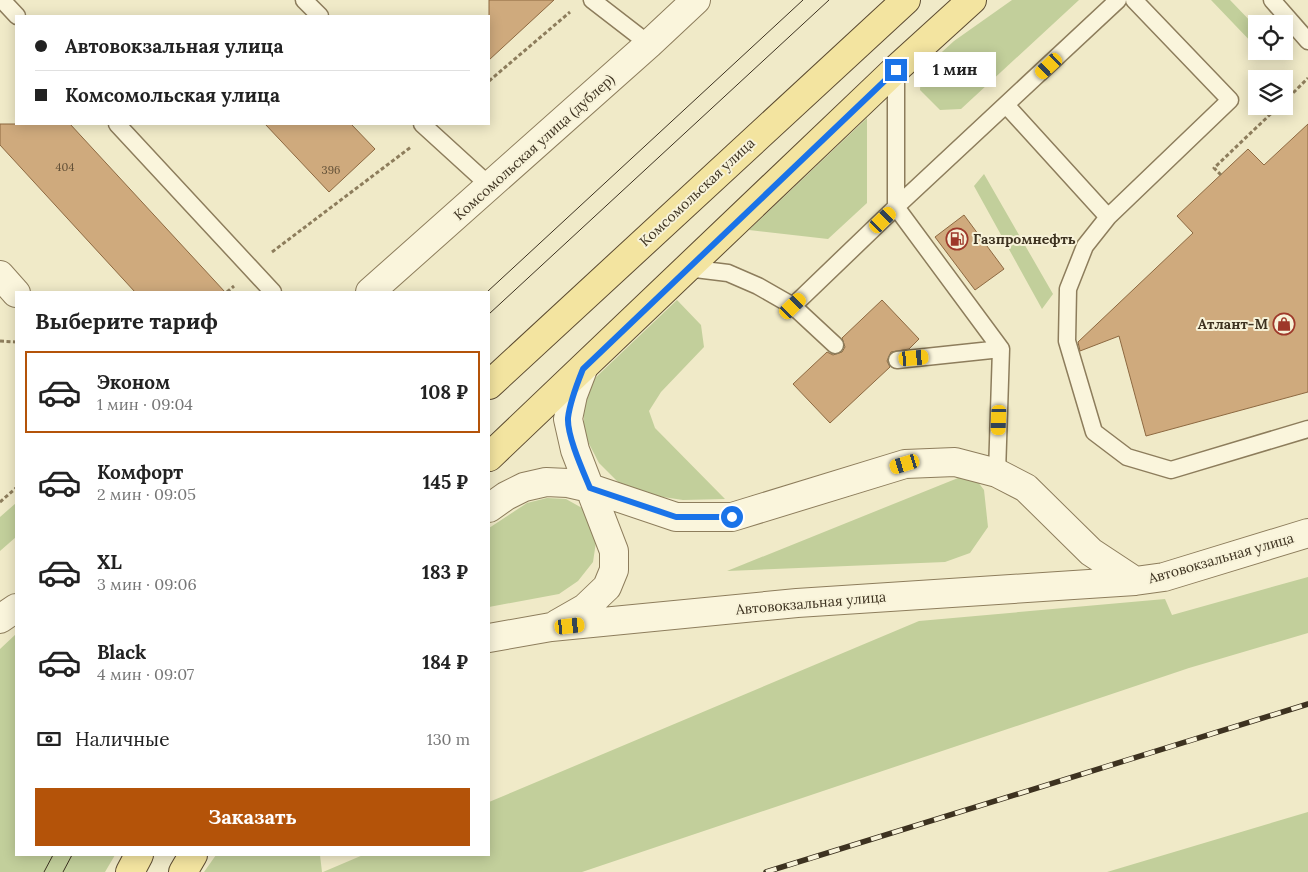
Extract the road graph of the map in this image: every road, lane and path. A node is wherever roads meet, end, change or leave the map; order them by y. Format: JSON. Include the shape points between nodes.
{"nodes":[{"id":1,"x":2,"y":0,"type":"edge"},
{"id":2,"x":304,"y":0,"type":"edge"},
{"id":3,"x":592,"y":0,"type":"edge"},
{"id":4,"x":696,"y":0,"type":"edge"},
{"id":5,"x":906,"y":0,"type":"edge"},
{"id":6,"x":972,"y":0,"type":"edge"},
{"id":7,"x":1118,"y":0,"type":"edge"},
{"id":8,"x":1134,"y":0,"type":"edge"},
{"id":9,"x":1272,"y":0,"type":"edge"},
{"id":10,"x":572,"y":10,"type":"dead end"},
{"id":11,"x":16,"y":15,"type":"edge"},
{"id":12,"x":319,"y":15,"type":"edge"},
{"id":13,"x":1308,"y":40,"type":"edge"},
{"id":14,"x":649,"y":44,"type":"junction"},
{"id":15,"x":896,"y":70,"type":"junction"},
{"id":16,"x":1308,"y":78,"type":"edge"},
{"id":17,"x":490,"y":80,"type":"edge"},
{"id":18,"x":1293,"y":93,"type":"edge"},
{"id":19,"x":1007,"y":106,"type":"junction"},
{"id":20,"x":1270,"y":115,"type":"edge"},
{"id":21,"x":118,"y":125,"type":"edge"},
{"id":22,"x":426,"y":128,"type":"edge"},
{"id":23,"x":1221,"y":175,"type":"dead end"},
{"id":24,"x":490,"y":186,"type":"junction"},
{"id":25,"x":896,"y":207,"type":"junction"},
{"id":26,"x":1108,"y":216,"type":"junction"},
{"id":27,"x":687,"y":268,"type":"junction"},
{"id":28,"x":252,"y":270,"type":"junction"},
{"id":29,"x":0,"y":275,"type":"edge"},
{"id":30,"x":228,"y":291,"type":"edge"},
{"id":31,"x":272,"y":291,"type":"edge"},
{"id":32,"x":371,"y":291,"type":"edge"},
{"id":33,"x":15,"y":292,"type":"edge"},
{"id":34,"x":793,"y":306,"type":"junction"},
{"id":35,"x":0,"y":341,"type":"edge"},
{"id":36,"x":15,"y":342,"type":"edge"},
{"id":37,"x":835,"y":345,"type":"dead end"},
{"id":38,"x":1001,"y":349,"type":"junction"},
{"id":39,"x":897,"y":360,"type":"dead end"},
{"id":40,"x":583,"y":369,"type":"junction"},
{"id":41,"x":490,"y":384,"type":"edge"},
{"id":42,"x":1308,"y":429,"type":"edge"},
{"id":43,"x":490,"y":456,"type":"edge"},
{"id":44,"x":997,"y":473,"type":"junction"},
{"id":45,"x":590,"y":488,"type":"junction"},
{"id":46,"x":15,"y":489,"type":"edge"},
{"id":47,"x":0,"y":502,"type":"edge"},
{"id":48,"x":490,"y":507,"type":"edge"},
{"id":49,"x":1308,"y":533,"type":"edge"},
{"id":50,"x":1135,"y":581,"type":"junction"},
{"id":51,"x":15,"y":609,"type":"edge"},
{"id":52,"x":0,"y":619,"type":"edge"},
{"id":53,"x":552,"y":628,"type":"junction"},
{"id":54,"x":490,"y":638,"type":"edge"},
{"id":55,"x":138,"y":856,"type":"edge"},
{"id":56,"x":192,"y":856,"type":"edge"},
{"id":57,"x":130,"y":872,"type":"edge"},
{"id":58,"x":183,"y":872,"type":"edge"}],
"edges":[{"from":1,"to":11,"type":"lane"},
{"from":2,"to":12,"type":"lane"},
{"from":3,"to":14,"type":"lane"},
{"from":4,"to":14,"type":"street","name":"Комсомольская улица (дублер)"},
{"from":5,"to":41,"type":"main road","name":"Комсомольская улица"},
{"from":6,"to":15,"type":"main road"},
{"from":7,"to":19,"type":"lane"},
{"from":8,"to":26,"type":"lane","via":[[1230,100]]},
{"from":9,"to":13,"type":"lane"},
{"from":10,"to":17,"type":"path"},
{"from":14,"to":24,"type":"street","name":"Комсомольская улица (дублер)"},
{"from":15,"to":25,"type":"lane"},
{"from":15,"to":27,"type":"main road"},
{"from":16,"to":18,"type":"path"},
{"from":19,"to":25,"type":"lane"},
{"from":19,"to":26,"type":"lane"},
{"from":20,"to":23,"type":"path","via":[[1214,168]]},
{"from":21,"to":28,"type":"lane"},
{"from":22,"to":24,"type":"lane"},
{"from":22,"to":28,"type":"path"},
{"from":24,"to":32,"type":"street","name":"Комсомольская улица (дублер)"},
{"from":25,"to":34,"type":"lane"},
{"from":25,"to":38,"type":"lane"},
{"from":26,"to":42,"type":"lane","via":[[1085,246],[1068,289],[1067,341],[1094,432],[1127,458],[1170,470]]},
{"from":27,"to":34,"type":"lane","via":[[728,273]]},
{"from":27,"to":40,"type":"main road"},
{"from":28,"to":30,"type":"path"},
{"from":28,"to":31,"type":"lane"},
{"from":29,"to":33,"type":"street"},
{"from":34,"to":37,"type":"lane"},
{"from":35,"to":36,"type":"path"},
{"from":38,"to":39,"type":"lane"},
{"from":38,"to":44,"type":"lane"},
{"from":40,"to":43,"type":"main road"},
{"from":40,"to":45,"type":"street","via":[[568,419],[575,450]]},
{"from":44,"to":45,"type":"street","name":"Автовокзальная улица","via":[[955,462],[905,464],[732,517],[676,517]]},
{"from":44,"to":50,"type":"street","name":"Автовокзальная улица","via":[[1026,488],[1091,552]]},
{"from":45,"to":48,"type":"street","name":"Автовокзальная улица","via":[[546,482],[524,487]]},
{"from":45,"to":53,"type":"street","via":[[614,551],[614,570],[608,587],[585,608]]},
{"from":46,"to":47,"type":"path"},
{"from":49,"to":50,"type":"street","name":"Автовокзальная улица","via":[[1164,577]]},
{"from":50,"to":53,"type":"street","name":"Автовокзальная улица","via":[[797,603]]},
{"from":51,"to":52,"type":"street"},
{"from":53,"to":54,"type":"street","name":"Автовокзальная улица"},
{"from":55,"to":57,"type":"main road"},
{"from":56,"to":58,"type":"main road"}]}
